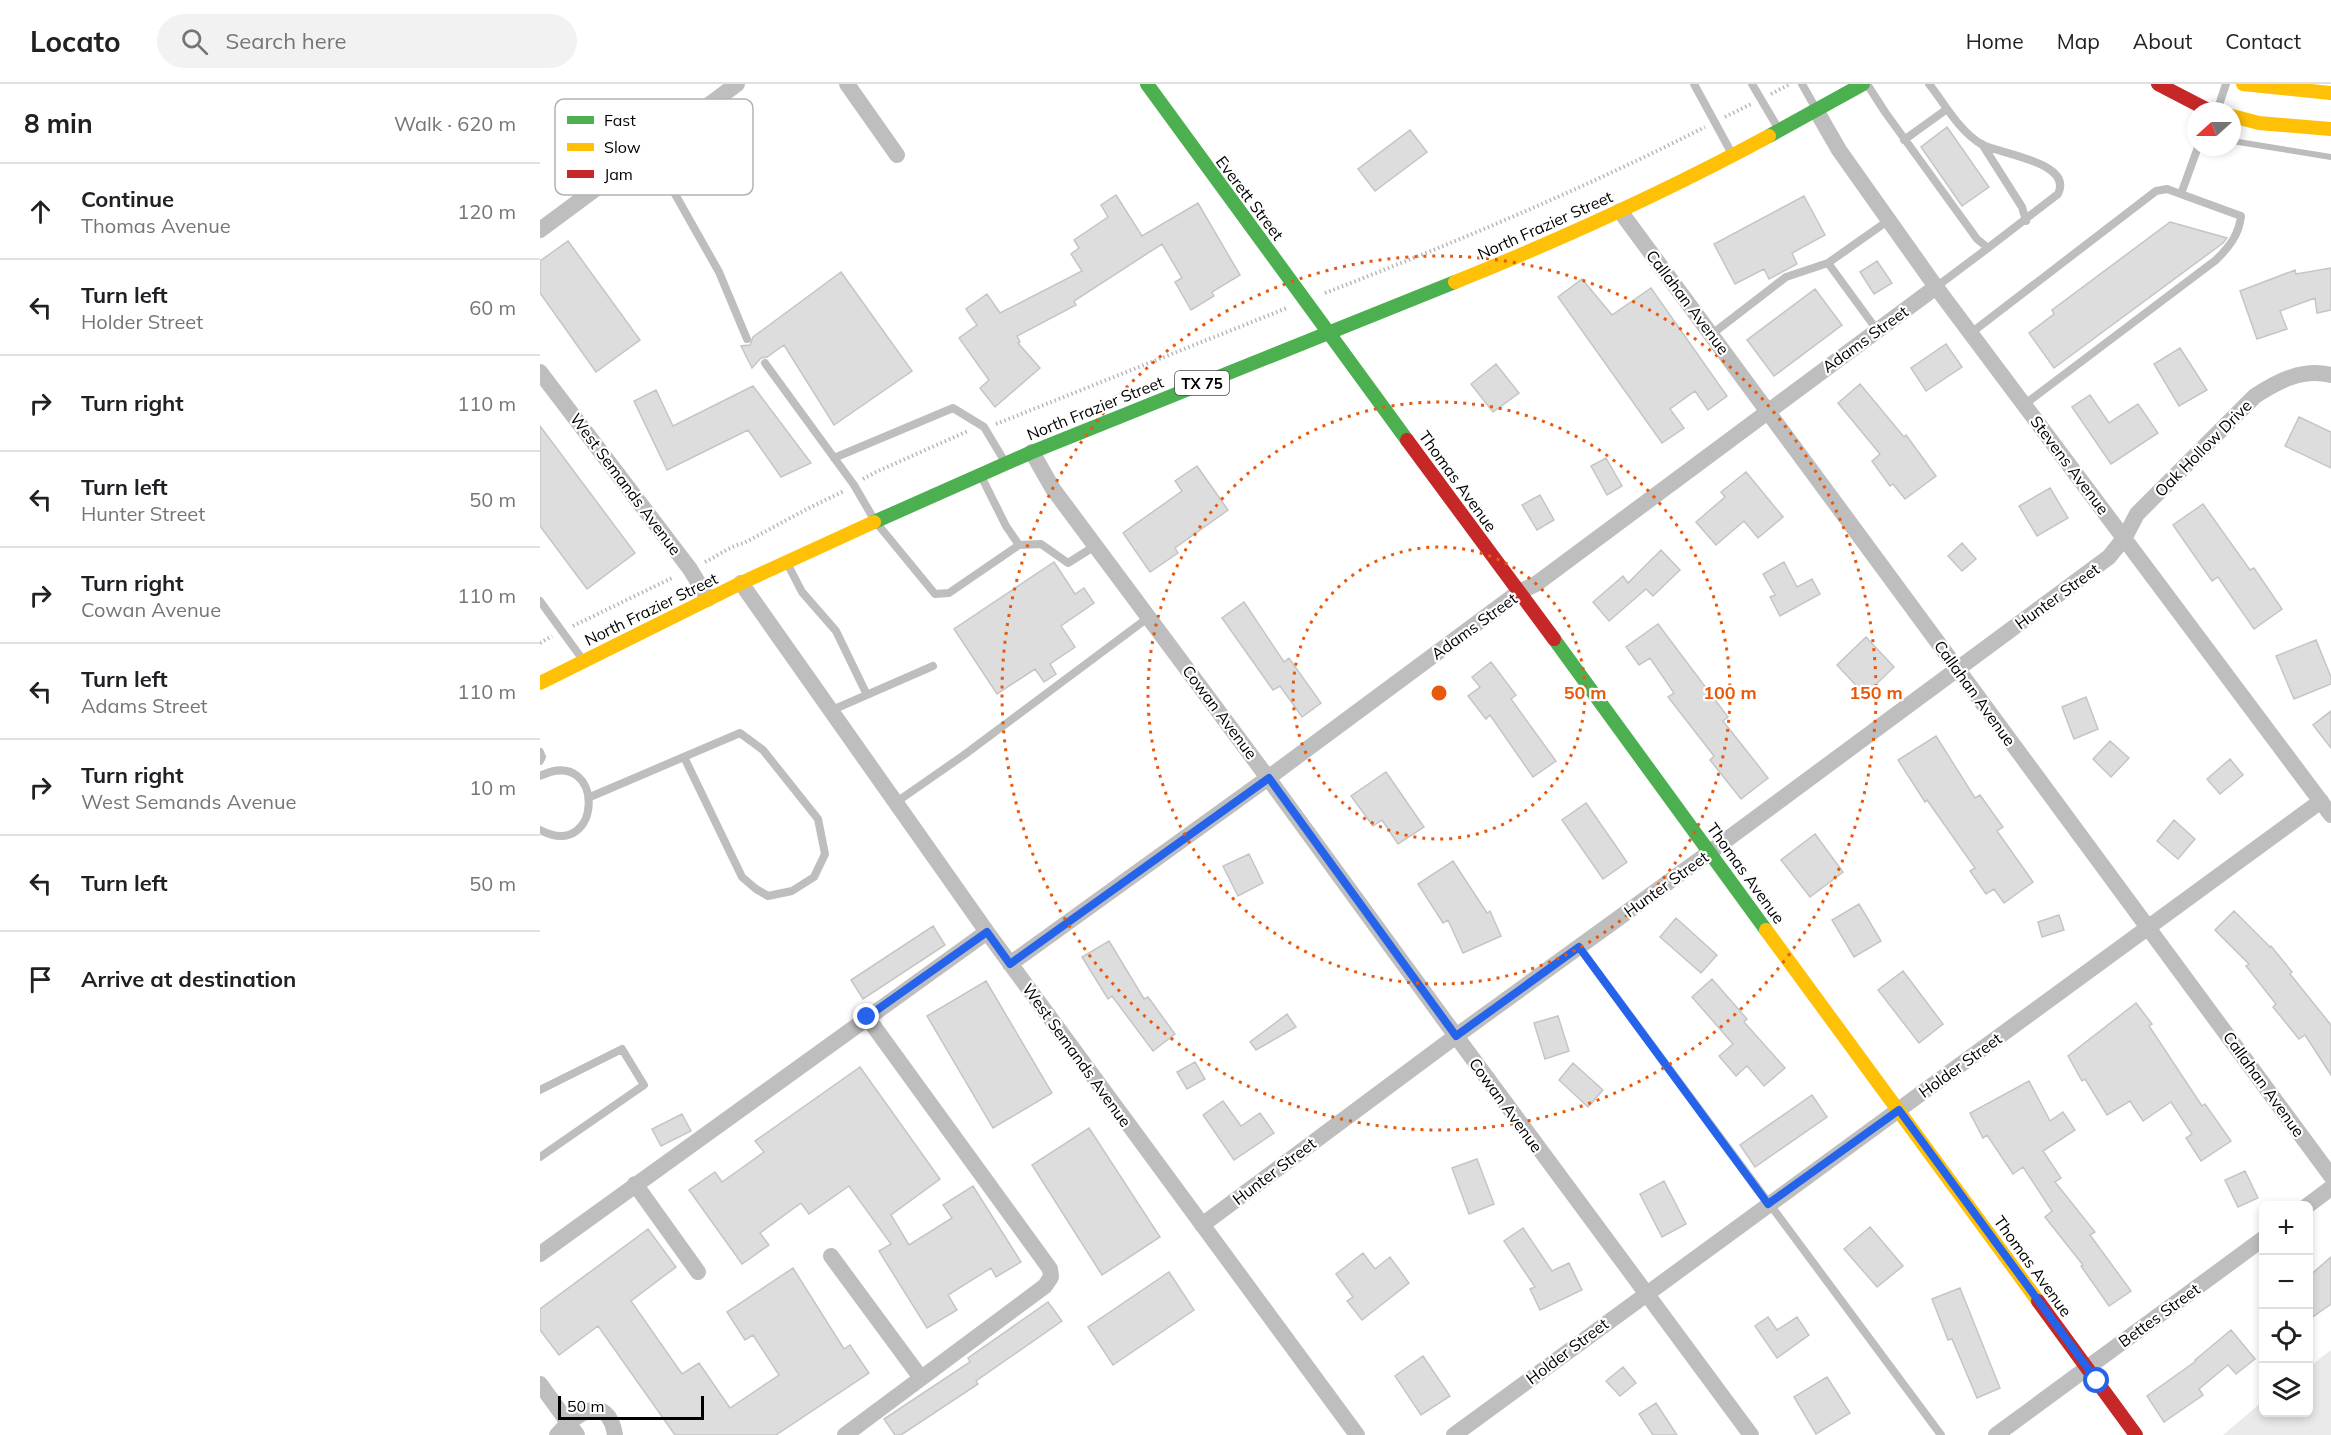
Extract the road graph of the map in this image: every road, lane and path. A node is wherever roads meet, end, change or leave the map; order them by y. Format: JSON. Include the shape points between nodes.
{"nodes":[{"id":1,"x":737,"y":84,"type":"edge"},
{"id":2,"x":847,"y":84,"type":"edge"},
{"id":3,"x":1147,"y":84,"type":"edge"},
{"id":4,"x":1694,"y":84,"type":"edge"},
{"id":5,"x":1752,"y":84,"type":"edge"},
{"id":6,"x":1790,"y":84,"type":"edge"},
{"id":7,"x":1802,"y":84,"type":"edge"},
{"id":8,"x":1865,"y":84,"type":"edge"},
{"id":9,"x":1929,"y":84,"type":"edge"},
{"id":10,"x":2158,"y":84,"type":"edge"},
{"id":11,"x":2226,"y":84,"type":"edge"},
{"id":12,"x":2251,"y":85,"type":"edge"},
{"id":13,"x":2331,"y":93,"type":"edge"},
{"id":14,"x":717,"y":99,"type":"edge"},
{"id":15,"x":1761,"y":99,"type":"junction"},
{"id":16,"x":2193,"y":102,"type":"edge"},
{"id":17,"x":2220,"y":102,"type":"edge"},
{"id":18,"x":1947,"y":108,"type":"junction"},
{"id":19,"x":1816,"y":111,"type":"junction"},
{"id":20,"x":2241,"y":119,"type":"edge"},
{"id":21,"x":1715,"y":123,"type":"junction"},
{"id":22,"x":2331,"y":129,"type":"edge"},
{"id":23,"x":1779,"y":130,"type":"junction"},
{"id":24,"x":1905,"y":140,"type":"junction"},
{"id":25,"x":1982,"y":144,"type":"junction"},
{"id":26,"x":897,"y":155,"type":"dead end"},
{"id":27,"x":1732,"y":155,"type":"junction"},
{"id":28,"x":2195,"y":156,"type":"edge"},
{"id":29,"x":587,"y":195,"type":"edge"},
{"id":30,"x":676,"y":195,"type":"edge"},
{"id":31,"x":2181,"y":195,"type":"junction"},
{"id":32,"x":1620,"y":210,"type":"junction"},
{"id":33,"x":1889,"y":220,"type":"junction"},
{"id":34,"x":2026,"y":221,"type":"junction"},
{"id":35,"x":540,"y":230,"type":"edge"},
{"id":36,"x":1988,"y":249,"type":"junction"},
{"id":37,"x":1828,"y":262,"type":"junction"},
{"id":38,"x":1936,"y":286,"type":"junction"},
{"id":39,"x":1305,"y":301,"type":"junction"},
{"id":40,"x":1877,"y":330,"type":"junction"},
{"id":41,"x":1328,"y":332,"type":"junction"},
{"id":42,"x":1971,"y":333,"type":"junction"},
{"id":43,"x":1712,"y":334,"type":"junction"},
{"id":44,"x":747,"y":339,"type":"dead end"},
{"id":45,"x":765,"y":363,"type":"dead end"},
{"id":46,"x":540,"y":372,"type":"edge"},
{"id":47,"x":2331,"y":375,"type":"edge"},
{"id":48,"x":2025,"y":404,"type":"junction"},
{"id":49,"x":1768,"y":410,"type":"junction"},
{"id":50,"x":984,"y":427,"type":"junction"},
{"id":51,"x":1032,"y":452,"type":"junction"},
{"id":52,"x":834,"y":458,"type":"junction"},
{"id":53,"x":1005,"y":463,"type":"junction"},
{"id":54,"x":980,"y":474,"type":"junction"},
{"id":55,"x":854,"y":485,"type":"junction"},
{"id":56,"x":875,"y":522,"type":"junction"},
{"id":57,"x":2125,"y":537,"type":"junction"},
{"id":58,"x":1019,"y":545,"type":"junction"},
{"id":59,"x":1095,"y":546,"type":"junction"},
{"id":60,"x":787,"y":562,"type":"junction"},
{"id":61,"x":690,"y":568,"type":"junction"},
{"id":62,"x":741,"y":583,"type":"junction"},
{"id":63,"x":1519,"y":592,"type":"junction"},
{"id":64,"x":708,"y":599,"type":"junction"},
{"id":65,"x":540,"y":601,"type":"edge"},
{"id":66,"x":1149,"y":617,"type":"junction"},
{"id":67,"x":562,"y":631,"type":"junction"},
{"id":68,"x":540,"y":643,"type":"edge"},
{"id":69,"x":583,"y":660,"type":"junction"},
{"id":70,"x":933,"y":666,"type":"dead end"},
{"id":71,"x":1957,"y":670,"type":"junction"},
{"id":72,"x":540,"y":683,"type":"edge"},
{"id":73,"x":867,"y":695,"type":"junction"},
{"id":74,"x":830,"y":711,"type":"junction"},
{"id":75,"x":540,"y":752,"type":"edge"},
{"id":76,"x":684,"y":757,"type":"junction"},
{"id":77,"x":540,"y":761,"type":"edge"},
{"id":78,"x":540,"y":775,"type":"edge"},
{"id":79,"x":1269,"y":778,"type":"junction"},
{"id":80,"x":590,"y":797,"type":"junction"},
{"id":81,"x":2320,"y":801,"type":"junction"},
{"id":82,"x":895,"y":803,"type":"junction"},
{"id":83,"x":2331,"y":815,"type":"edge"},
{"id":84,"x":540,"y":830,"type":"edge"},
{"id":85,"x":1710,"y":852,"type":"junction"},
{"id":86,"x":2149,"y":927,"type":"junction"},
{"id":87,"x":987,"y":932,"type":"junction"},
{"id":88,"x":1579,"y":947,"type":"junction"},
{"id":89,"x":1010,"y":964,"type":"junction"},
{"id":90,"x":867,"y":1017,"type":"junction"},
{"id":91,"x":1456,"y":1036,"type":"junction"},
{"id":92,"x":540,"y":1090,"type":"edge"},
{"id":93,"x":1899,"y":1110,"type":"junction"},
{"id":94,"x":540,"y":1157,"type":"edge"},
{"id":95,"x":2331,"y":1176,"type":"edge"},
{"id":96,"x":635,"y":1184,"type":"junction"},
{"id":97,"x":2331,"y":1188,"type":"edge"},
{"id":98,"x":2313,"y":1202,"type":"edge"},
{"id":99,"x":1768,"y":1204,"type":"junction"},
{"id":100,"x":1202,"y":1225,"type":"junction"},
{"id":101,"x":2259,"y":1242,"type":"edge"},
{"id":102,"x":540,"y":1254,"type":"edge"},
{"id":103,"x":831,"y":1256,"type":"dead end"},
{"id":104,"x":698,"y":1272,"type":"dead end"},
{"id":105,"x":1645,"y":1293,"type":"junction"},
{"id":106,"x":2087,"y":1368,"type":"junction"},
{"id":107,"x":921,"y":1378,"type":"junction"},
{"id":108,"x":540,"y":1384,"type":"edge"},
{"id":109,"x":572,"y":1428,"type":"edge"},
{"id":110,"x":557,"y":1435,"type":"edge"},
{"id":111,"x":615,"y":1435,"type":"edge"},
{"id":112,"x":845,"y":1435,"type":"edge"},
{"id":113,"x":1357,"y":1435,"type":"edge"},
{"id":114,"x":1454,"y":1435,"type":"edge"},
{"id":115,"x":1751,"y":1435,"type":"edge"},
{"id":116,"x":1941,"y":1435,"type":"edge"},
{"id":117,"x":1996,"y":1435,"type":"edge"},
{"id":118,"x":2136,"y":1435,"type":"edge"}],
"edges":[{"from":1,"to":14,"type":"street"},
{"from":2,"to":26,"type":"street"},
{"from":3,"to":39,"type":"street","name":"Everett Street"},
{"from":4,"to":21,"type":"lane"},
{"from":5,"to":15,"type":"lane"},
{"from":6,"to":15,"type":"path"},
{"from":7,"to":19,"type":"lane"},
{"from":8,"to":19,"type":"street","name":"North Frazier Street","number":"TX 75"},
{"from":8,"to":24,"type":"lane"},
{"from":9,"to":18,"type":"lane"},
{"from":10,"to":16,"type":"street"},
{"from":11,"to":17,"type":"lane"},
{"from":12,"to":13,"type":"street"},
{"from":15,"to":21,"type":"path"},
{"from":15,"to":23,"type":"lane"},
{"from":18,"to":24,"type":"lane"},
{"from":18,"to":25,"type":"lane","via":[[1962,128]]},
{"from":19,"to":23,"type":"street","name":"North Frazier Street","number":"TX 75"},
{"from":19,"to":33,"type":"street","name":"Stevens Avenue"},
{"from":20,"to":22,"type":"street"},
{"from":21,"to":27,"type":"lane"},
{"from":21,"to":39,"type":"path","via":[[1499,223]]},
{"from":23,"to":27,"type":"street","name":"North Frazier Street","number":"TX 75"},
{"from":24,"to":36,"type":"lane"},
{"from":25,"to":34,"type":"lane","via":[[2022,207]]},
{"from":25,"to":34,"type":"lane","via":[[2037,163],[2055,172],[2059,179],[2058,194]]},
{"from":27,"to":32,"type":"street","name":"North Frazier Street","number":"TX 75"},
{"from":28,"to":31,"type":"lane"},
{"from":29,"to":35,"type":"street"},
{"from":30,"to":44,"type":"lane","via":[[714,262]]},
{"from":31,"to":42,"type":"lane","via":[[2167,189],[2156,191]]},
{"from":31,"to":48,"type":"lane","via":[[2241,216],[2240,229],[2233,240],[2216,260]]},
{"from":32,"to":41,"type":"street","name":"North Frazier Street","number":"TX 75","via":[[1507,261]]},
{"from":32,"to":43,"type":"street","name":"Callahan Avenue"},
{"from":33,"to":37,"type":"lane"},
{"from":33,"to":38,"type":"street","name":"Stevens Avenue"},
{"from":34,"to":36,"type":"lane"},
{"from":36,"to":38,"type":"lane"},
{"from":37,"to":40,"type":"lane"},
{"from":37,"to":43,"type":"lane","via":[[1786,277]]},
{"from":38,"to":40,"type":"street","name":"Adams Street"},
{"from":38,"to":42,"type":"street","name":"Stevens Avenue"},
{"from":39,"to":41,"type":"street","name":"Everett Street"},
{"from":39,"to":50,"type":"path"},
{"from":40,"to":49,"type":"street","name":"Adams Street"},
{"from":41,"to":51,"type":"street","name":"North Frazier Street","number":"TX 75"},
{"from":41,"to":63,"type":"street","name":"Thomas Avenue"},
{"from":42,"to":48,"type":"street","name":"Stevens Avenue"},
{"from":43,"to":49,"type":"street","name":"Callahan Avenue"},
{"from":45,"to":52,"type":"lane"},
{"from":46,"to":61,"type":"street","name":"West Semands Avenue"},
{"from":47,"to":57,"type":"street","name":"Oak Hollow Drive","via":[[2300,374],[2255,396],[2137,514]]},
{"from":48,"to":57,"type":"street","name":"Stevens Avenue"},
{"from":49,"to":63,"type":"street","name":"Adams Street","via":[[1536,584]]},
{"from":49,"to":71,"type":"street","name":"Callahan Avenue"},
{"from":50,"to":52,"type":"lane","via":[[953,408]]},
{"from":50,"to":53,"type":"lane"},
{"from":50,"to":55,"type":"path"},
{"from":51,"to":53,"type":"street","name":"North Frazier Street","number":"TX 75"},
{"from":51,"to":59,"type":"street","name":"Cowan Avenue","via":[[1053,489]]},
{"from":52,"to":55,"type":"lane"},
{"from":53,"to":54,"type":"street","name":"North Frazier Street","number":"TX 75"},
{"from":54,"to":56,"type":"street","name":"North Frazier Street","number":"TX 75"},
{"from":54,"to":58,"type":"lane"},
{"from":55,"to":56,"type":"lane"},
{"from":55,"to":61,"type":"path"},
{"from":56,"to":58,"type":"lane","via":[[935,594],[950,593]]},
{"from":56,"to":60,"type":"street","name":"North Frazier Street","number":"TX 75"},
{"from":57,"to":71,"type":"street","name":"Hunter Street","via":[[2109,557]]},
{"from":57,"to":81,"type":"street","name":"Stevens Avenue"},
{"from":58,"to":59,"type":"lane","via":[[1041,544],[1068,563]]},
{"from":59,"to":66,"type":"street","name":"Cowan Avenue"},
{"from":60,"to":62,"type":"street","name":"North Frazier Street","number":"TX 75"},
{"from":60,"to":73,"type":"lane","via":[[802,592],[836,631]]},
{"from":61,"to":64,"type":"street","name":"West Semands Avenue"},
{"from":61,"to":67,"type":"path"},
{"from":62,"to":64,"type":"street","name":"North Frazier Street","number":"TX 75"},
{"from":62,"to":74,"type":"street","name":"West Semands Avenue"},
{"from":63,"to":79,"type":"street","name":"Adams Street"},
{"from":63,"to":85,"type":"street","name":"Thomas Avenue"},
{"from":64,"to":69,"type":"street","name":"North Frazier Street","number":"TX 75"},
{"from":65,"to":67,"type":"lane"},
{"from":66,"to":79,"type":"street","name":"Cowan Avenue"},
{"from":66,"to":82,"type":"lane"},
{"from":67,"to":68,"type":"path"},
{"from":67,"to":69,"type":"lane"},
{"from":69,"to":72,"type":"street","name":"North Frazier Street","number":"TX 75"},
{"from":70,"to":73,"type":"lane"},
{"from":71,"to":85,"type":"street","name":"Hunter Street"},
{"from":71,"to":86,"type":"street","name":"Callahan Avenue"},
{"from":73,"to":74,"type":"lane"},
{"from":74,"to":82,"type":"street","name":"West Semands Avenue"},
{"from":75,"to":77,"type":"lane"},
{"from":76,"to":76,"type":"lane","via":[[740,733],[763,750],[818,819],[825,854],[814,877],[792,891],[768,896],[742,877]]},
{"from":76,"to":80,"type":"lane"},
{"from":78,"to":80,"type":"lane","via":[[570,773],[579,779]]},
{"from":79,"to":89,"type":"street","name":"Adams Street"},
{"from":79,"to":91,"type":"street","name":"Cowan Avenue"},
{"from":80,"to":84,"type":"lane","via":[[587,817],[573,832],[551,835]]},
{"from":81,"to":83,"type":"street","name":"Stevens Avenue"},
{"from":81,"to":86,"type":"street","name":"Holder Street"},
{"from":82,"to":87,"type":"street","name":"West Semands Avenue"},
{"from":85,"to":88,"type":"street","name":"Hunter Street"},
{"from":85,"to":93,"type":"street","name":"Thomas Avenue"},
{"from":86,"to":93,"type":"street","name":"Holder Street"},
{"from":86,"to":95,"type":"street","name":"Callahan Avenue"},
{"from":87,"to":89,"type":"street","name":"West Semands Avenue"},
{"from":87,"to":90,"type":"street"},
{"from":88,"to":91,"type":"street","name":"Hunter Street"},
{"from":88,"to":99,"type":"lane"},
{"from":89,"to":100,"type":"street","name":"West Semands Avenue"},
{"from":90,"to":96,"type":"street"},
{"from":90,"to":107,"type":"street","via":[[1050,1269],[1046,1286]]},
{"from":91,"to":100,"type":"street","name":"Hunter Street"},
{"from":91,"to":105,"type":"street","name":"Cowan Avenue"},
{"from":92,"to":94,"type":"lane","via":[[622,1049],[644,1085]]},
{"from":93,"to":99,"type":"street","name":"Holder Street"},
{"from":93,"to":106,"type":"street","name":"Thomas Avenue"},
{"from":96,"to":102,"type":"street"},
{"from":96,"to":104,"type":"street"},
{"from":97,"to":98,"type":"street"},
{"from":99,"to":105,"type":"street","name":"Holder Street"},
{"from":99,"to":116,"type":"lane"},
{"from":100,"to":113,"type":"street","name":"West Semands Avenue"},
{"from":101,"to":106,"type":"street","name":"Bettes Street"},
{"from":103,"to":107,"type":"street"},
{"from":105,"to":114,"type":"street","name":"Holder Street"},
{"from":105,"to":115,"type":"street","name":"Cowan Avenue"},
{"from":106,"to":117,"type":"street","name":"Bettes Street"},
{"from":106,"to":118,"type":"street","name":"Thomas Avenue"},
{"from":107,"to":112,"type":"street"},
{"from":108,"to":109,"type":"street"},
{"from":109,"to":110,"type":"street"},
{"from":109,"to":111,"type":"street","via":[[585,1410],[594,1409],[609,1419]]}]}
